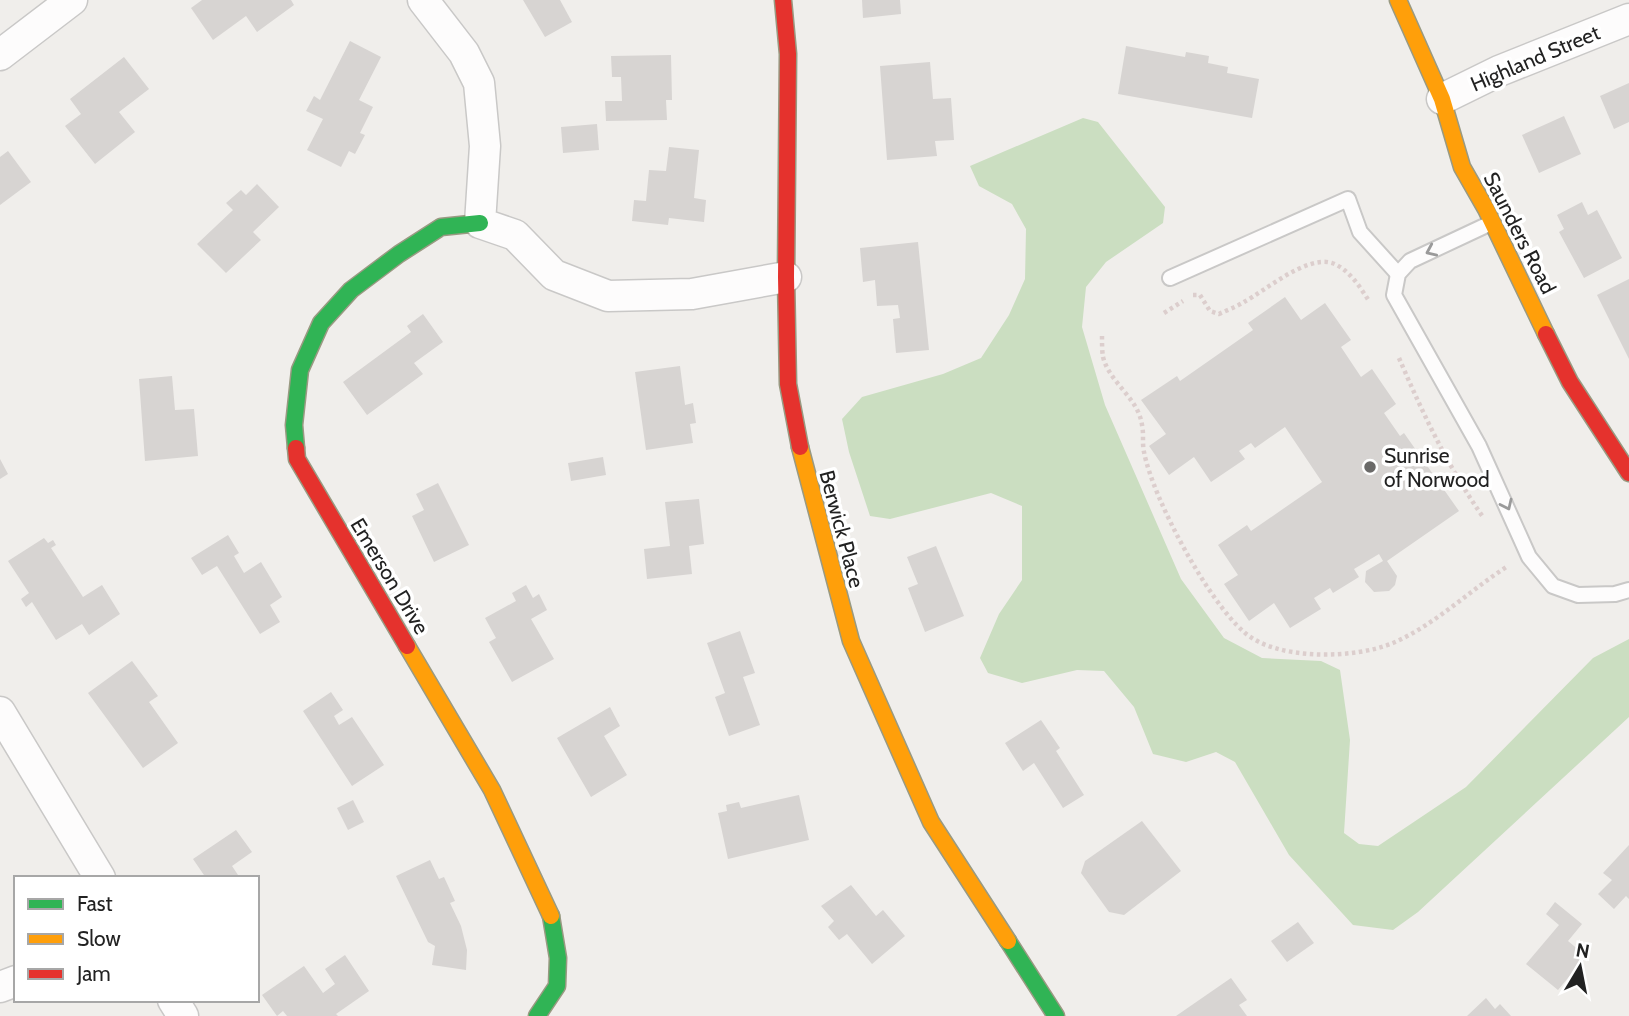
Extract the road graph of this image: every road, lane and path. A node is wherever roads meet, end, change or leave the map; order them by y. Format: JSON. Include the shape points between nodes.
{"nodes":[{"id":1,"x":72,"y":0,"type":"edge"},
{"id":2,"x":423,"y":0,"type":"edge"},
{"id":3,"x":783,"y":0,"type":"edge"},
{"id":4,"x":1398,"y":0,"type":"edge"},
{"id":5,"x":1629,"y":19,"type":"edge"},
{"id":6,"x":0,"y":55,"type":"edge"},
{"id":7,"x":1442,"y":99,"type":"junction"},
{"id":8,"x":480,"y":223,"type":"junction"},
{"id":9,"x":1493,"y":223,"type":"junction"},
{"id":10,"x":1398,"y":274,"type":"junction"},
{"id":11,"x":786,"y":277,"type":"junction"},
{"id":12,"x":1170,"y":278,"type":"dead end"},
{"id":13,"x":1373,"y":306,"type":"dead end"},
{"id":14,"x":1164,"y":313,"type":"dead end"},
{"id":15,"x":1102,"y":336,"type":"dead end"},
{"id":16,"x":1395,"y":348,"type":"dead end"},
{"id":17,"x":1629,"y":473,"type":"edge"},
{"id":18,"x":1483,"y":518,"type":"dead end"},
{"id":19,"x":1514,"y":562,"type":"dead end"},
{"id":20,"x":1629,"y":590,"type":"edge"},
{"id":21,"x":0,"y":712,"type":"edge"},
{"id":22,"x":99,"y":876,"type":"edge"},
{"id":23,"x":537,"y":1016,"type":"edge"},
{"id":24,"x":1056,"y":1016,"type":"edge"}],
"edges":[{"from":1,"to":6,"type":"street"},
{"from":2,"to":8,"type":"street","via":[[464,52],[479,83],[485,146]]},
{"from":3,"to":11,"type":"street","name":"Berwick Place","via":[[788,54]]},
{"from":4,"to":7,"type":"street","name":"Saunders Road"},
{"from":5,"to":7,"type":"street","name":"Highland Street"},
{"from":7,"to":9,"type":"street","name":"Saunders Road","via":[[1462,167]]},
{"from":8,"to":11,"type":"street","via":[[515,235],[554,275],[608,296],[692,294]]},
{"from":8,"to":23,"type":"street","name":"Emerson Drive","via":[[441,227],[351,290],[321,323],[300,370],[294,425],[297,459],[492,790],[552,918],[557,986]]},
{"from":9,"to":10,"type":"lane","one_way":true,"via":[[1409,261]]},
{"from":9,"to":17,"type":"street","name":"Saunders Road","via":[[1570,382]]},
{"from":10,"to":12,"type":"lane","via":[[1360,232],[1348,200]]},
{"from":10,"to":20,"type":"lane","one_way":true,"via":[[1394,295],[1479,446],[1529,557],[1553,586],[1578,596]]},
{"from":11,"to":24,"type":"street","name":"Berwick Place","via":[[788,384],[803,464],[851,640],[931,822]]},
{"from":13,"to":14,"type":"path","via":[[1345,270],[1330,262],[1288,274],[1219,314],[1210,311],[1200,295],[1192,295]]},
{"from":15,"to":19,"type":"path","via":[[1107,367],[1138,410],[1143,451],[1171,523],[1227,614],[1261,644],[1319,654],[1392,643]]},
{"from":16,"to":18,"type":"path","via":[[1419,407]]},
{"from":21,"to":22,"type":"street"}]}
